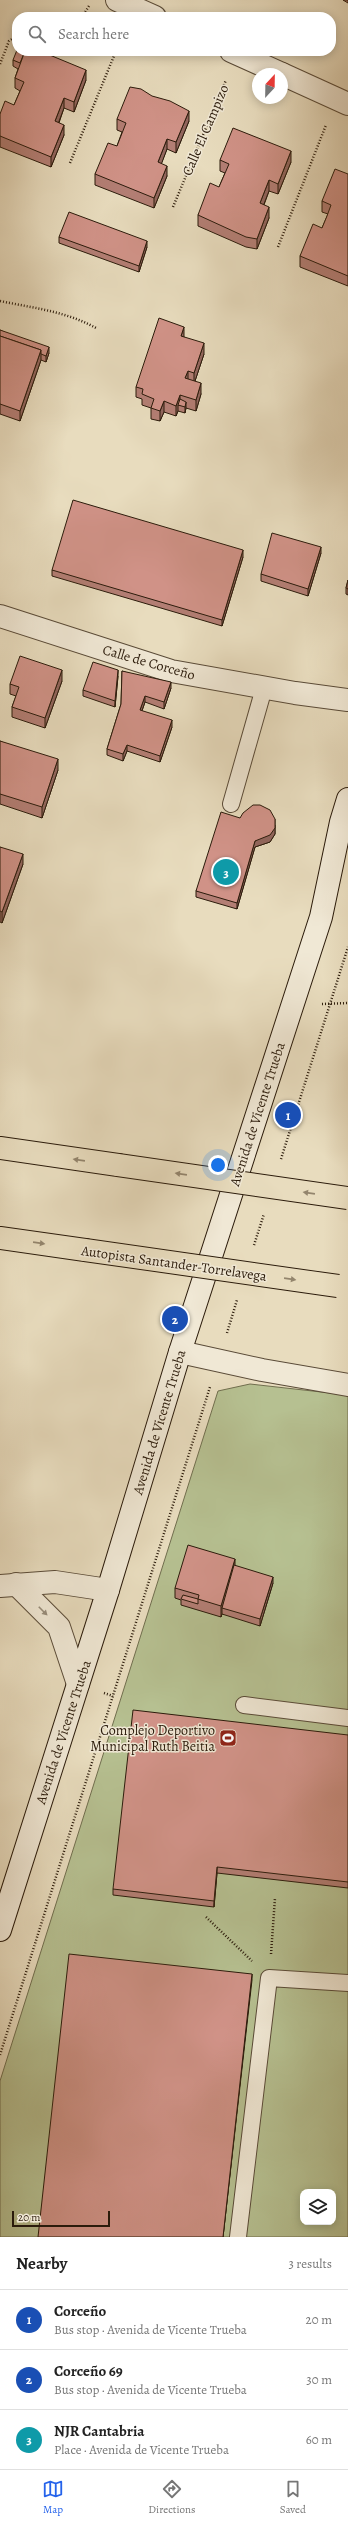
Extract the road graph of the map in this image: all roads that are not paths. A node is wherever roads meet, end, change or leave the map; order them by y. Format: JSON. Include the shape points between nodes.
{"nodes":[{"id":1,"x":118,"y":0,"type":"edge"},
{"id":2,"x":144,"y":12,"type":"edge"},
{"id":3,"x":243,"y":56,"type":"edge"},
{"id":4,"x":269,"y":68,"type":"edge"},
{"id":5,"x":288,"y":77,"type":"edge"},
{"id":6,"x":342,"y":101,"type":"edge"},
{"id":7,"x":0,"y":616,"type":"edge"},
{"id":8,"x":264,"y":688,"type":"junction"},
{"id":9,"x":348,"y":700,"type":"edge"},
{"id":10,"x":348,"y":799,"type":"edge"},
{"id":11,"x":231,"y":804,"type":"dead end"},
{"id":12,"x":0,"y":1148,"type":"edge"},
{"id":13,"x":348,"y":1198,"type":"edge"},
{"id":14,"x":0,"y":1238,"type":"edge"},
{"id":15,"x":343,"y":1287,"type":"edge"},
{"id":16,"x":180,"y":1352,"type":"junction"},
{"id":17,"x":348,"y":1385,"type":"edge"},
{"id":18,"x":8,"y":1585,"type":"edge"},
{"id":19,"x":108,"y":1590,"type":"junction"},
{"id":20,"x":78,"y":1684,"type":"junction"},
{"id":21,"x":244,"y":1705,"type":"dead end"},
{"id":22,"x":348,"y":1718,"type":"edge"},
{"id":23,"x":0,"y":1930,"type":"edge"},
{"id":24,"x":348,"y":1983,"type":"edge"},
{"id":25,"x":238,"y":2237,"type":"edge"}],
"edges":[{"from":1,"to":2,"type":"main road"},
{"from":3,"to":4,"type":"main road"},
{"from":5,"to":6,"type":"main road"},
{"from":7,"to":8,"type":"main road","name":"Calle de Corceño","via":[[171,671]]},
{"from":8,"to":9,"type":"main road","name":"Calle de Corceño"},
{"from":8,"to":11,"type":"lane"},
{"from":10,"to":16,"type":"main road","name":"Avenida de Vicente Trueba","via":[[321,917]]},
{"from":13,"to":12,"type":"highway","one_way":true,"bridge":true},
{"from":14,"to":15,"type":"highway","name":"Autopista Santander-Torrelavega","one_way":true,"bridge":true},
{"from":16,"to":17,"type":"main road"},
{"from":16,"to":19,"type":"main road","name":"Avenida de Vicente Trueba"},
{"from":18,"to":19,"type":"main road","via":[[55,1582]]},
{"from":18,"to":20,"type":"main road","one_way":true,"via":[[59,1627]]},
{"from":19,"to":20,"type":"main road","name":"Avenida de Vicente Trueba"},
{"from":20,"to":23,"type":"main road","name":"Avenida de Vicente Trueba"},
{"from":21,"to":22,"type":"lane"},
{"from":24,"to":25,"type":"lane","via":[[269,1978]]}]}
